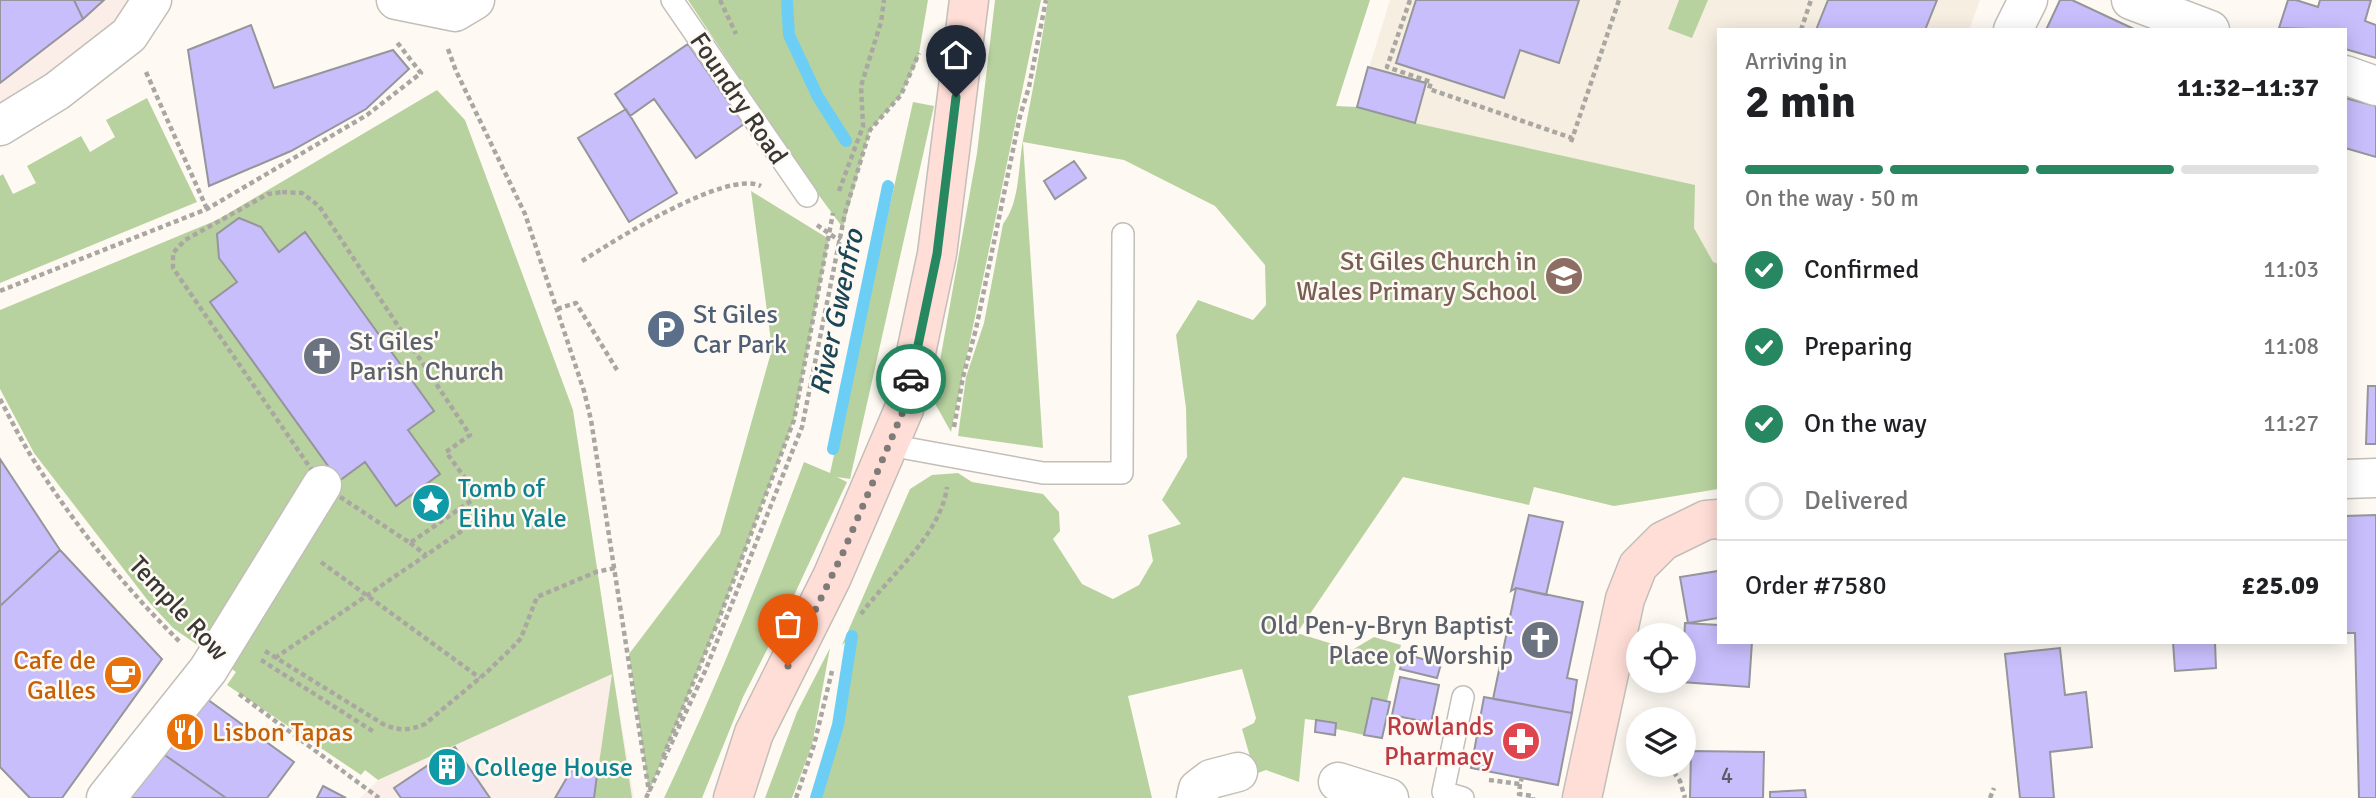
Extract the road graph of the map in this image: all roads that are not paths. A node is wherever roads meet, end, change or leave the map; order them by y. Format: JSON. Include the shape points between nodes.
{"nodes":[{"id":1,"x":152,"y":0,"type":"edge"},
{"id":2,"x":475,"y":0,"type":"edge"},
{"id":3,"x":672,"y":0,"type":"edge"},
{"id":4,"x":969,"y":0,"type":"edge"},
{"id":5,"x":2028,"y":0,"type":"edge"},
{"id":6,"x":2132,"y":0,"type":"edge"},
{"id":7,"x":414,"y":3,"type":"edge"},
{"id":8,"x":2015,"y":28,"type":"edge"},
{"id":9,"x":2205,"y":28,"type":"edge"},
{"id":10,"x":2347,"y":76,"type":"edge"},
{"id":11,"x":2376,"y":86,"type":"edge"},
{"id":12,"x":0,"y":126,"type":"edge"},
{"id":13,"x":807,"y":196,"type":"dead end"},
{"id":14,"x":1123,"y":234,"type":"dead end"},
{"id":15,"x":889,"y":445,"type":"junction"},
{"id":16,"x":2376,"y":478,"type":"edge"},
{"id":17,"x":2347,"y":479,"type":"edge"},
{"id":18,"x":322,"y":485,"type":"road end"},
{"id":19,"x":1717,"y":519,"type":"edge"},
{"id":20,"x":1463,"y":697,"type":"dead end"},
{"id":21,"x":1238,"y":772,"type":"dead end"},
{"id":22,"x":1338,"y":782,"type":"dead end"},
{"id":23,"x":106,"y":798,"type":"edge"},
{"id":24,"x":733,"y":798,"type":"edge"},
{"id":25,"x":1196,"y":798,"type":"edge"},
{"id":26,"x":1390,"y":798,"type":"edge"},
{"id":27,"x":1463,"y":798,"type":"edge"},
{"id":28,"x":1582,"y":798,"type":"edge"}],
"edges":[{"from":1,"to":12,"type":"street","via":[[129,35],[57,91]]},
{"from":2,"to":7,"type":"street","via":[[455,12]]},
{"from":3,"to":13,"type":"lane","name":"Foundry Road"},
{"from":4,"to":15,"type":"main road","via":[[937,254],[904,409]]},
{"from":5,"to":8,"type":"street"},
{"from":6,"to":9,"type":"street"},
{"from":10,"to":11,"type":"street"},
{"from":14,"to":15,"type":"lane","via":[[1122,473],[1043,472]]},
{"from":15,"to":24,"type":"main road","via":[[832,577],[754,733]]},
{"from":16,"to":17,"type":"street"},
{"from":18,"to":23,"type":"street","via":[[222,646]]},
{"from":19,"to":28,"type":"main road","via":[[1662,541],[1638,566],[1625,599]]},
{"from":20,"to":27,"type":"lane","via":[[1443,792]]},
{"from":21,"to":25,"type":"street","via":[[1211,779],[1198,789]]},
{"from":22,"to":26,"type":"street"}]}
